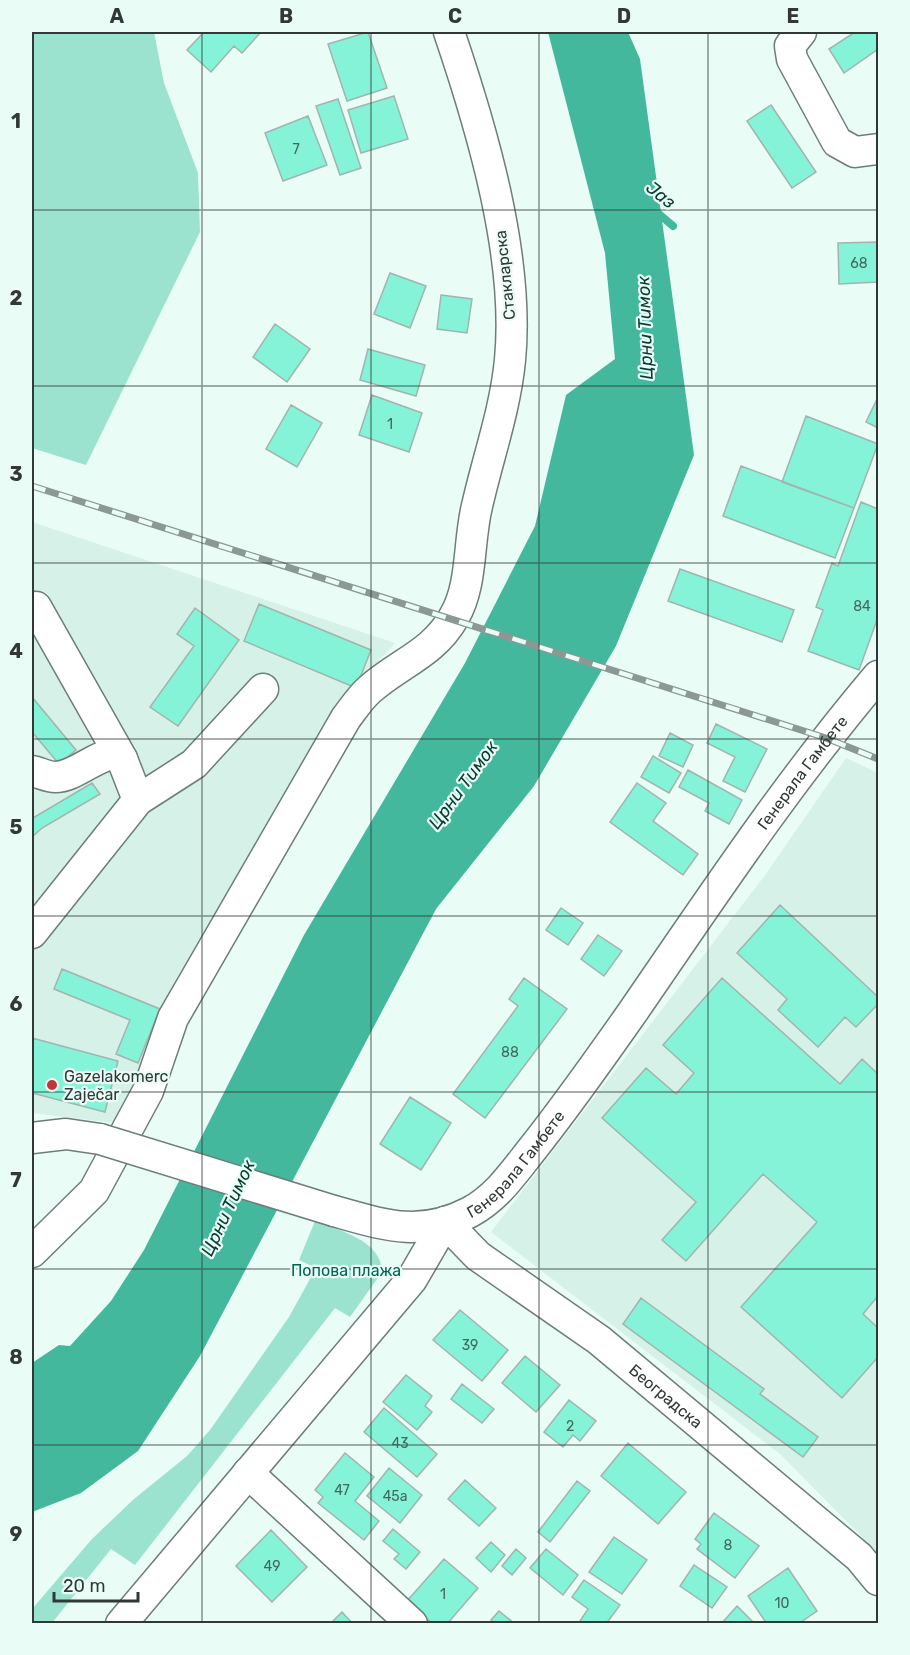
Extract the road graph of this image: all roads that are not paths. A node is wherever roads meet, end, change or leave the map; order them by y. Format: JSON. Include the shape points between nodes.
{"nodes":[{"id":1,"x":449,"y":32,"type":"edge"},
{"id":2,"x":801,"y":32,"type":"edge"},
{"id":3,"x":879,"y":149,"type":"edge"},
{"id":4,"x":33,"y":603,"type":"edge"},
{"id":5,"x":879,"y":676,"type":"edge"},
{"id":6,"x":263,"y":689,"type":"dead end"},
{"id":7,"x":122,"y":759,"type":"junction"},
{"id":8,"x":32,"y":771,"type":"edge"},
{"id":9,"x":138,"y":800,"type":"junction"},
{"id":10,"x":32,"y":933,"type":"edge"},
{"id":11,"x":32,"y":1138,"type":"edge"},
{"id":12,"x":445,"y":1222,"type":"junction"},
{"id":13,"x":32,"y":1252,"type":"edge"},
{"id":14,"x":248,"y":1473,"type":"junction"},
{"id":15,"x":879,"y":1580,"type":"edge"},
{"id":16,"x":121,"y":1623,"type":"edge"},
{"id":17,"x":412,"y":1623,"type":"edge"}],
"edges":[{"from":1,"to":13,"type":"street","name":"Стакларска","via":[[487,159],[511,302],[510,359],[502,414],[476,507],[466,587],[439,640],[367,691],[346,718],[173,1018],[148,1090],[94,1191]]},
{"from":2,"to":3,"type":"street","via":[[790,46],[792,59],[837,142],[855,152]]},
{"from":4,"to":7,"type":"street"},
{"from":5,"to":12,"type":"street","name":"Генерала Гамбете","via":[[781,796],[556,1119],[494,1197]]},
{"from":6,"to":9,"type":"street","via":[[194,764]]},
{"from":7,"to":8,"type":"street","via":[[112,754],[96,757],[72,773],[54,777]]},
{"from":7,"to":9,"type":"street"},
{"from":9,"to":10,"type":"street"},
{"from":11,"to":12,"type":"street","bridge":true,"via":[[66,1134],[100,1139],[334,1211],[406,1228]]},
{"from":12,"to":14,"type":"street","name":"Генерала Гамбете","via":[[412,1279]]},
{"from":12,"to":15,"type":"street","name":"Београдска","via":[[478,1256],[599,1340],[859,1557]]},
{"from":14,"to":16,"type":"street","name":"Генерала Гамбете"},
{"from":14,"to":17,"type":"street"}]}
